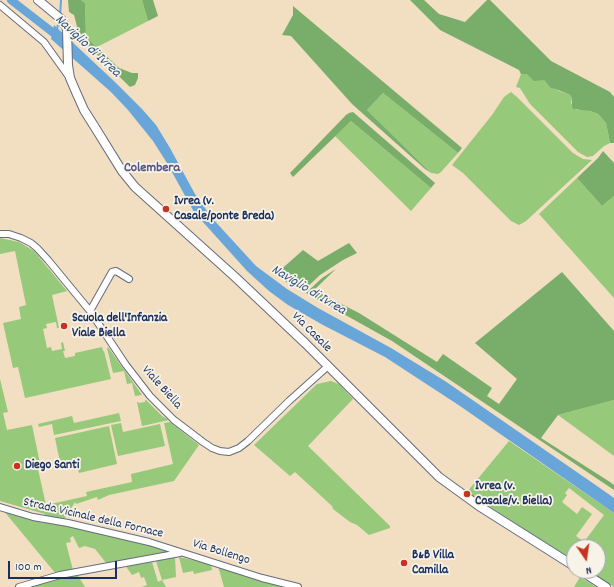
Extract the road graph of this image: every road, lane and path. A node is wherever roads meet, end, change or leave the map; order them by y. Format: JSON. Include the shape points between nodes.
{"nodes":[{"id":1,"x":38,"y":0,"type":"edge"},
{"id":2,"x":0,"y":5,"type":"edge"},
{"id":3,"x":70,"y":78,"type":"junction"},
{"id":4,"x":0,"y":233,"type":"edge"},
{"id":5,"x":128,"y":279,"type":"dead end"},
{"id":6,"x":90,"y":311,"type":"junction"},
{"id":7,"x":328,"y":366,"type":"junction"},
{"id":8,"x":0,"y":507,"type":"edge"},
{"id":9,"x":182,"y":553,"type":"junction"},
{"id":10,"x":566,"y":561,"type":"edge"},
{"id":11,"x":594,"y":579,"type":"edge"},
{"id":12,"x":19,"y":587,"type":"edge"},
{"id":13,"x":298,"y":587,"type":"edge"},
{"id":14,"x":606,"y":587,"type":"edge"}],
"edges":[{"from":1,"to":3,"type":"main road","name":"Via Casale","via":[[61,19],[67,29]]},
{"from":2,"to":3,"type":"street","name":"Via Casale","via":[[44,42]]},
{"from":3,"to":7,"type":"main road","name":"Via Casale","via":[[84,110],[122,171],[135,187],[234,276]]},
{"from":4,"to":6,"type":"street","name":"Viale Biella","via":[[31,243]]},
{"from":5,"to":6,"type":"street","via":[[116,271],[112,272]]},
{"from":6,"to":7,"type":"street","name":"Viale Biella","via":[[150,396],[203,442],[220,451],[229,452],[248,441]]},
{"from":7,"to":10,"type":"main road","name":"Via Casale","via":[[439,477],[479,506]]},
{"from":8,"to":9,"type":"street","name":"Strada Vicinale della Fornace","via":[[33,517],[149,542]]},
{"from":9,"to":12,"type":"street","name":"Via Bollengo","via":[[60,575]]},
{"from":9,"to":13,"type":"street","name":"Via Bollengo"},
{"from":11,"to":14,"type":"main road"}]}
